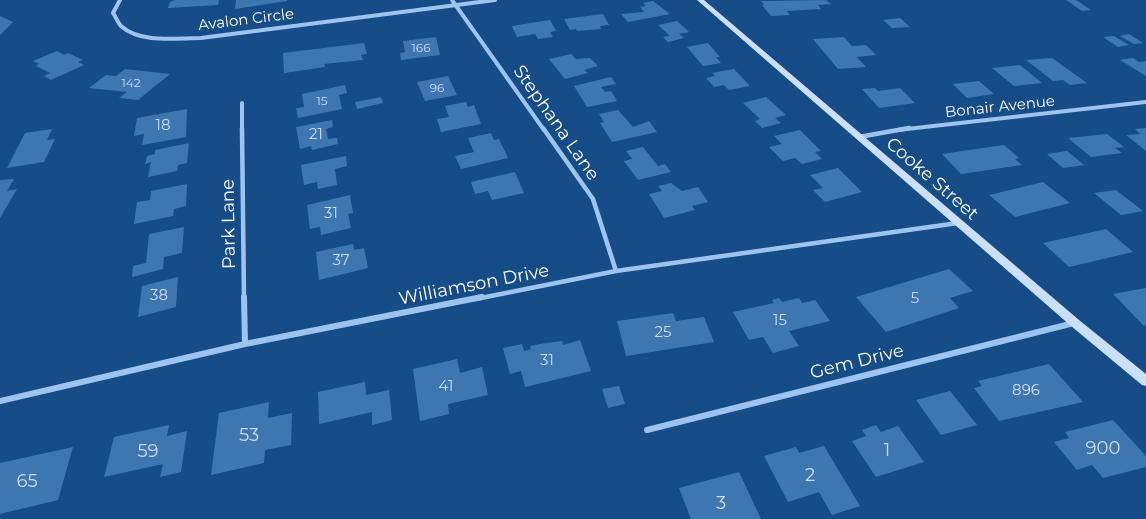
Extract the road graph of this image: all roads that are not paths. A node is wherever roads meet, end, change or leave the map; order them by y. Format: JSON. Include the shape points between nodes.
{"nodes":[{"id":1,"x":120,"y":0,"type":"edge"},
{"id":2,"x":452,"y":0,"type":"edge"},
{"id":3,"x":495,"y":0,"type":"edge"},
{"id":4,"x":700,"y":0,"type":"edge"},
{"id":5,"x":455,"y":4,"type":"junction"},
{"id":6,"x":1146,"y":102,"type":"edge"},
{"id":7,"x":242,"y":103,"type":"dead end"},
{"id":8,"x":858,"y":137,"type":"junction"},
{"id":9,"x":958,"y":223,"type":"junction"},
{"id":10,"x":616,"y":271,"type":"junction"},
{"id":11,"x":1075,"y":323,"type":"junction"},
{"id":12,"x":245,"y":344,"type":"junction"},
{"id":13,"x":1146,"y":381,"type":"edge"},
{"id":14,"x":0,"y":401,"type":"edge"},
{"id":15,"x":647,"y":430,"type":"dead end"}],
"edges":[{"from":1,"to":5,"type":"street","name":"Avalon Circle","via":[[113,13],[121,26],[138,35],[169,38],[201,38]]},
{"from":2,"to":5,"type":"street","name":"Stephana Lane"},
{"from":3,"to":5,"type":"street","name":"Avalon Circle"},
{"from":4,"to":8,"type":"main road","name":"Cooke Street"},
{"from":5,"to":10,"type":"street","name":"Stephana Lane","via":[[593,199]]},
{"from":6,"to":8,"type":"street","name":"Bonair Avenue","via":[[886,131]]},
{"from":7,"to":12,"type":"street","name":"Park Lane"},
{"from":8,"to":9,"type":"main road","name":"Cooke Street"},
{"from":9,"to":10,"type":"street","name":"Williamson Drive"},
{"from":9,"to":11,"type":"main road","name":"Cooke Street"},
{"from":10,"to":12,"type":"street","name":"Williamson Drive"},
{"from":11,"to":13,"type":"main road","name":"Cooke Street"},
{"from":11,"to":15,"type":"street","name":"Gem Drive"},
{"from":12,"to":14,"type":"street","name":"Williamson Drive"}]}
